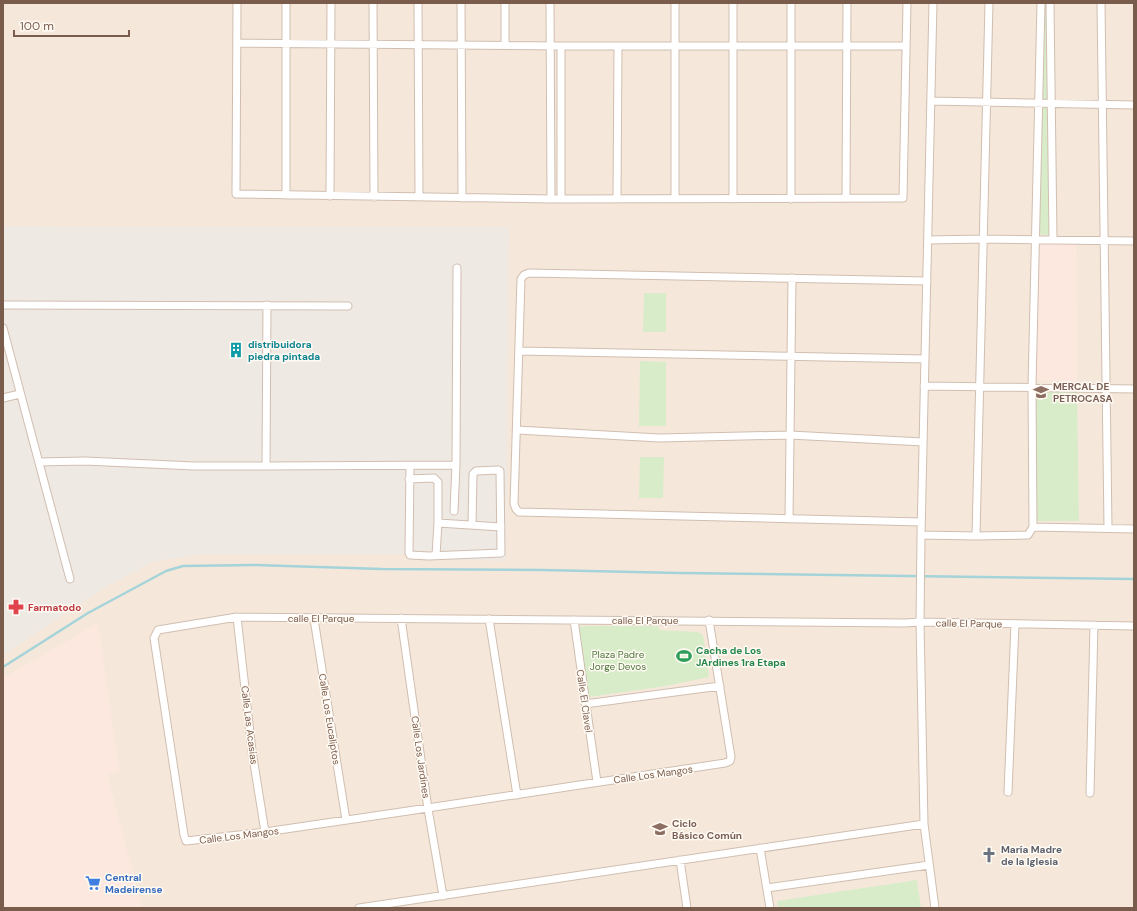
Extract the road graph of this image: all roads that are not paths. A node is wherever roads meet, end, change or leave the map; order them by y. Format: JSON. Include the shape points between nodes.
{"nodes":[{"id":1,"x":237,"y":3,"type":"edge"},
{"id":2,"x":286,"y":3,"type":"edge"},
{"id":3,"x":332,"y":3,"type":"edge"},
{"id":4,"x":373,"y":3,"type":"edge"},
{"id":5,"x":418,"y":3,"type":"edge"},
{"id":6,"x":461,"y":3,"type":"edge"},
{"id":7,"x":505,"y":3,"type":"edge"},
{"id":8,"x":550,"y":3,"type":"edge"},
{"id":9,"x":675,"y":3,"type":"edge"},
{"id":10,"x":733,"y":3,"type":"edge"},
{"id":11,"x":791,"y":3,"type":"edge"},
{"id":12,"x":847,"y":3,"type":"edge"},
{"id":13,"x":907,"y":3,"type":"edge"},
{"id":14,"x":934,"y":3,"type":"edge"},
{"id":15,"x":989,"y":3,"type":"edge"},
{"id":16,"x":1041,"y":3,"type":"edge"},
{"id":17,"x":1050,"y":3,"type":"edge"},
{"id":18,"x":1101,"y":3,"type":"edge"},
{"id":19,"x":238,"y":43,"type":"junction"},
{"id":20,"x":286,"y":43,"type":"junction"},
{"id":21,"x":331,"y":44,"type":"junction"},
{"id":22,"x":374,"y":44,"type":"junction"},
{"id":23,"x":418,"y":44,"type":"junction"},
{"id":24,"x":460,"y":45,"type":"junction"},
{"id":25,"x":505,"y":45,"type":"junction"},
{"id":26,"x":551,"y":46,"type":"junction"},
{"id":27,"x":561,"y":46,"type":"junction"},
{"id":28,"x":618,"y":46,"type":"junction"},
{"id":29,"x":675,"y":46,"type":"junction"},
{"id":30,"x":733,"y":46,"type":"junction"},
{"id":31,"x":791,"y":46,"type":"junction"},
{"id":32,"x":847,"y":46,"type":"junction"},
{"id":33,"x":906,"y":46,"type":"junction"},
{"id":34,"x":931,"y":101,"type":"junction"},
{"id":35,"x":986,"y":102,"type":"junction"},
{"id":36,"x":1038,"y":103,"type":"junction"},
{"id":37,"x":1052,"y":104,"type":"junction"},
{"id":38,"x":1102,"y":105,"type":"junction"},
{"id":39,"x":1134,"y":106,"type":"edge"},
{"id":40,"x":286,"y":195,"type":"junction"},
{"id":41,"x":330,"y":196,"type":"junction"},
{"id":42,"x":374,"y":197,"type":"junction"},
{"id":43,"x":419,"y":197,"type":"junction"},
{"id":44,"x":462,"y":198,"type":"junction"},
{"id":45,"x":846,"y":198,"type":"junction"},
{"id":46,"x":551,"y":199,"type":"junction"},
{"id":47,"x":561,"y":199,"type":"junction"},
{"id":48,"x":675,"y":199,"type":"junction"},
{"id":49,"x":733,"y":199,"type":"junction"},
{"id":50,"x":791,"y":199,"type":"junction"},
{"id":51,"x":617,"y":200,"type":"junction"},
{"id":52,"x":983,"y":239,"type":"junction"},
{"id":53,"x":1053,"y":239,"type":"junction"},
{"id":54,"x":928,"y":240,"type":"junction"},
{"id":55,"x":1035,"y":240,"type":"junction"},
{"id":56,"x":1104,"y":240,"type":"junction"},
{"id":57,"x":1134,"y":240,"type":"edge"},
{"id":58,"x":457,"y":268,"type":"dead end"},
{"id":59,"x":792,"y":278,"type":"junction"},
{"id":60,"x":927,"y":281,"type":"junction"},
{"id":61,"x":3,"y":305,"type":"edge"},
{"id":62,"x":267,"y":306,"type":"junction"},
{"id":63,"x":348,"y":306,"type":"dead end"},
{"id":64,"x":3,"y":328,"type":"edge"},
{"id":65,"x":518,"y":351,"type":"junction"},
{"id":66,"x":791,"y":356,"type":"junction"},
{"id":67,"x":925,"y":358,"type":"junction"},
{"id":68,"x":924,"y":386,"type":"junction"},
{"id":69,"x":980,"y":387,"type":"junction"},
{"id":70,"x":1032,"y":388,"type":"junction"},
{"id":71,"x":1106,"y":388,"type":"junction"},
{"id":72,"x":1134,"y":389,"type":"edge"},
{"id":73,"x":20,"y":394,"type":"junction"},
{"id":74,"x":3,"y":398,"type":"edge"},
{"id":75,"x":517,"y":430,"type":"junction"},
{"id":76,"x":790,"y":435,"type":"junction"},
{"id":77,"x":923,"y":442,"type":"junction"},
{"id":78,"x":39,"y":462,"type":"junction"},
{"id":79,"x":456,"y":465,"type":"junction"},
{"id":80,"x":266,"y":466,"type":"junction"},
{"id":81,"x":410,"y":466,"type":"junction"},
{"id":82,"x":409,"y":479,"type":"junction"},
{"id":83,"x":454,"y":511,"type":"dead end"},
{"id":84,"x":788,"y":519,"type":"junction"},
{"id":85,"x":921,"y":522,"type":"junction"},
{"id":86,"x":438,"y":523,"type":"junction"},
{"id":87,"x":472,"y":525,"type":"junction"},
{"id":88,"x":501,"y":527,"type":"junction"},
{"id":89,"x":1033,"y":527,"type":"junction"},
{"id":90,"x":1108,"y":528,"type":"junction"},
{"id":91,"x":1134,"y":529,"type":"edge"},
{"id":92,"x":921,"y":535,"type":"junction"},
{"id":93,"x":976,"y":536,"type":"junction"},
{"id":94,"x":436,"y":555,"type":"junction"},
{"id":95,"x":70,"y":579,"type":"dead end"},
{"id":96,"x":236,"y":617,"type":"junction"},
{"id":97,"x":401,"y":618,"type":"junction"},
{"id":98,"x":314,"y":619,"type":"junction"},
{"id":99,"x":489,"y":619,"type":"junction"},
{"id":100,"x":574,"y":620,"type":"junction"},
{"id":101,"x":709,"y":620,"type":"junction"},
{"id":102,"x":920,"y":622,"type":"junction"},
{"id":103,"x":1015,"y":624,"type":"junction"},
{"id":104,"x":1094,"y":625,"type":"junction"},
{"id":105,"x":1134,"y":626,"type":"edge"},
{"id":106,"x":158,"y":630,"type":"joint"},
{"id":107,"x":720,"y":686,"type":"junction"},
{"id":108,"x":585,"y":704,"type":"junction"},
{"id":109,"x":597,"y":782,"type":"junction"},
{"id":110,"x":1008,"y":792,"type":"dead end"},
{"id":111,"x":1090,"y":794,"type":"dead end"},
{"id":112,"x":517,"y":795,"type":"junction"},
{"id":113,"x":431,"y":808,"type":"junction"},
{"id":114,"x":346,"y":820,"type":"junction"},
{"id":115,"x":924,"y":824,"type":"junction"},
{"id":116,"x":265,"y":832,"type":"junction"},
{"id":117,"x":760,"y":848,"type":"junction"},
{"id":118,"x":680,"y":860,"type":"junction"},
{"id":119,"x":929,"y":865,"type":"junction"},
{"id":120,"x":767,"y":888,"type":"junction"},
{"id":121,"x":443,"y":896,"type":"junction"},
{"id":122,"x":359,"y":908,"type":"edge"},
{"id":123,"x":363,"y":908,"type":"edge"},
{"id":124,"x":687,"y":908,"type":"edge"},
{"id":125,"x":770,"y":908,"type":"edge"},
{"id":126,"x":935,"y":908,"type":"edge"}],
"edges":[{"from":1,"to":19,"type":"street"},
{"from":2,"to":20,"type":"street"},
{"from":3,"to":21,"type":"street"},
{"from":4,"to":22,"type":"street"},
{"from":5,"to":23,"type":"street"},
{"from":6,"to":24,"type":"street"},
{"from":7,"to":25,"type":"street"},
{"from":8,"to":26,"type":"street"},
{"from":9,"to":29,"type":"street"},
{"from":10,"to":30,"type":"street"},
{"from":11,"to":31,"type":"street"},
{"from":12,"to":32,"type":"street"},
{"from":13,"to":33,"type":"street"},
{"from":14,"to":34,"type":"street"},
{"from":15,"to":35,"type":"street"},
{"from":16,"to":36,"type":"street"},
{"from":17,"to":37,"type":"street"},
{"from":18,"to":38,"type":"street"},
{"from":19,"to":20,"type":"street"},
{"from":19,"to":40,"type":"street","via":[[236,194]]},
{"from":20,"to":21,"type":"street"},
{"from":20,"to":40,"type":"street"},
{"from":21,"to":22,"type":"street"},
{"from":21,"to":41,"type":"street"},
{"from":22,"to":23,"type":"street"},
{"from":22,"to":42,"type":"street"},
{"from":23,"to":24,"type":"street"},
{"from":23,"to":43,"type":"street"},
{"from":24,"to":25,"type":"street"},
{"from":24,"to":44,"type":"street"},
{"from":25,"to":26,"type":"street"},
{"from":26,"to":27,"type":"street"},
{"from":26,"to":46,"type":"street"},
{"from":27,"to":28,"type":"street"},
{"from":27,"to":47,"type":"street"},
{"from":28,"to":29,"type":"street"},
{"from":28,"to":51,"type":"street"},
{"from":29,"to":30,"type":"street"},
{"from":29,"to":48,"type":"street"},
{"from":30,"to":31,"type":"street"},
{"from":30,"to":49,"type":"street"},
{"from":31,"to":32,"type":"street"},
{"from":31,"to":50,"type":"street"},
{"from":32,"to":33,"type":"street"},
{"from":32,"to":45,"type":"street"},
{"from":33,"to":45,"type":"street","via":[[903,198]]},
{"from":34,"to":35,"type":"street"},
{"from":34,"to":54,"type":"street"},
{"from":35,"to":36,"type":"street"},
{"from":35,"to":52,"type":"street"},
{"from":36,"to":37,"type":"street"},
{"from":36,"to":55,"type":"street"},
{"from":37,"to":38,"type":"street"},
{"from":37,"to":53,"type":"street"},
{"from":38,"to":39,"type":"street"},
{"from":38,"to":56,"type":"street"},
{"from":40,"to":41,"type":"street"},
{"from":41,"to":42,"type":"street"},
{"from":42,"to":43,"type":"street"},
{"from":43,"to":44,"type":"street"},
{"from":44,"to":46,"type":"street"},
{"from":45,"to":50,"type":"street"},
{"from":46,"to":47,"type":"street"},
{"from":47,"to":51,"type":"street"},
{"from":48,"to":49,"type":"street"},
{"from":48,"to":51,"type":"street"},
{"from":49,"to":50,"type":"street"},
{"from":52,"to":54,"type":"street"},
{"from":52,"to":55,"type":"street"},
{"from":52,"to":69,"type":"street"},
{"from":53,"to":55,"type":"street"},
{"from":53,"to":56,"type":"street"},
{"from":54,"to":60,"type":"street"},
{"from":55,"to":70,"type":"street"},
{"from":56,"to":57,"type":"street"},
{"from":56,"to":71,"type":"street"},
{"from":58,"to":79,"type":"street"},
{"from":59,"to":60,"type":"street"},
{"from":59,"to":65,"type":"street","via":[[529,273],[521,279]]},
{"from":59,"to":66,"type":"street"},
{"from":60,"to":67,"type":"street"},
{"from":61,"to":62,"type":"street"},
{"from":62,"to":63,"type":"street"},
{"from":62,"to":80,"type":"street"},
{"from":64,"to":73,"type":"street"},
{"from":65,"to":66,"type":"street"},
{"from":65,"to":75,"type":"street"},
{"from":66,"to":67,"type":"street"},
{"from":66,"to":76,"type":"street"},
{"from":67,"to":68,"type":"street"},
{"from":68,"to":69,"type":"street"},
{"from":68,"to":77,"type":"street"},
{"from":69,"to":70,"type":"street"},
{"from":69,"to":93,"type":"street"},
{"from":70,"to":71,"type":"street"},
{"from":70,"to":89,"type":"street"},
{"from":71,"to":72,"type":"street"},
{"from":71,"to":90,"type":"street"},
{"from":73,"to":74,"type":"street"},
{"from":73,"to":78,"type":"street"},
{"from":75,"to":76,"type":"street","via":[[659,438]]},
{"from":75,"to":84,"type":"street","via":[[514,504],[519,512]]},
{"from":76,"to":77,"type":"street"},
{"from":76,"to":84,"type":"street"},
{"from":77,"to":85,"type":"street"},
{"from":78,"to":80,"type":"street"},
{"from":78,"to":95,"type":"street"},
{"from":79,"to":81,"type":"street"},
{"from":79,"to":83,"type":"street"},
{"from":80,"to":81,"type":"street"},
{"from":81,"to":82,"type":"street"},
{"from":82,"to":86,"type":"street","via":[[434,478],[438,482]]},
{"from":82,"to":94,"type":"street","via":[[409,553],[413,556]]},
{"from":84,"to":85,"type":"street"},
{"from":85,"to":92,"type":"street"},
{"from":86,"to":87,"type":"street"},
{"from":86,"to":94,"type":"street"},
{"from":87,"to":88,"type":"street"},
{"from":87,"to":88,"type":"street","via":[[473,474],[476,471],[496,469],[500,471]]},
{"from":88,"to":94,"type":"street","via":[[502,551],[499,554]]},
{"from":89,"to":90,"type":"street"},
{"from":89,"to":93,"type":"street","via":[[1028,535]]},
{"from":90,"to":91,"type":"street"},
{"from":92,"to":93,"type":"street"},
{"from":92,"to":102,"type":"street"},
{"from":96,"to":98,"type":"street","name":"calle El Parque"},
{"from":96,"to":106,"type":"street","name":"calle El Parque"},
{"from":96,"to":116,"type":"street","name":"Calle Las Acasias","via":[[252,751]]},
{"from":97,"to":98,"type":"street","name":"calle El Parque"},
{"from":97,"to":99,"type":"street","name":"calle El Parque"},
{"from":97,"to":113,"type":"street","name":"Calle Los Jardines"},
{"from":98,"to":114,"type":"street","name":"Calle Los Eucaliptos"},
{"from":99,"to":100,"type":"street","name":"calle El Parque"},
{"from":99,"to":112,"type":"street"},
{"from":100,"to":101,"type":"street","name":"calle El Parque"},
{"from":100,"to":108,"type":"street","name":"Calle El Clavel"},
{"from":101,"to":102,"type":"street","name":"calle El Parque"},
{"from":101,"to":107,"type":"street","name":"Calle Los Mangos"},
{"from":102,"to":103,"type":"street","name":"calle El Parque"},
{"from":102,"to":115,"type":"street"},
{"from":103,"to":104,"type":"street","name":"calle El Parque"},
{"from":103,"to":110,"type":"street"},
{"from":104,"to":105,"type":"street","name":"calle El Parque"},
{"from":104,"to":111,"type":"street"},
{"from":106,"to":116,"type":"street","name":"Calle Los Mangos","via":[[154,638],[186,841]]},
{"from":107,"to":108,"type":"street"},
{"from":107,"to":109,"type":"street","name":"Calle Los Mangos","via":[[730,761]]},
{"from":108,"to":109,"type":"street","name":"Calle El Clavel"},
{"from":109,"to":112,"type":"street","name":"Calle Los Mangos"},
{"from":112,"to":113,"type":"street","name":"Calle Los Mangos"},
{"from":113,"to":114,"type":"street","name":"Calle Los Mangos"},
{"from":113,"to":121,"type":"street","name":"Calle Los Jardines"},
{"from":114,"to":116,"type":"street","name":"Calle Los Mangos"},
{"from":115,"to":117,"type":"street"},
{"from":115,"to":119,"type":"street"},
{"from":117,"to":118,"type":"street"},
{"from":117,"to":120,"type":"street"},
{"from":118,"to":121,"type":"street"},
{"from":118,"to":124,"type":"street"},
{"from":119,"to":120,"type":"street"},
{"from":119,"to":126,"type":"street"},
{"from":120,"to":125,"type":"street"},
{"from":121,"to":123,"type":"street"},
{"from":122,"to":123,"type":"street"}]}
